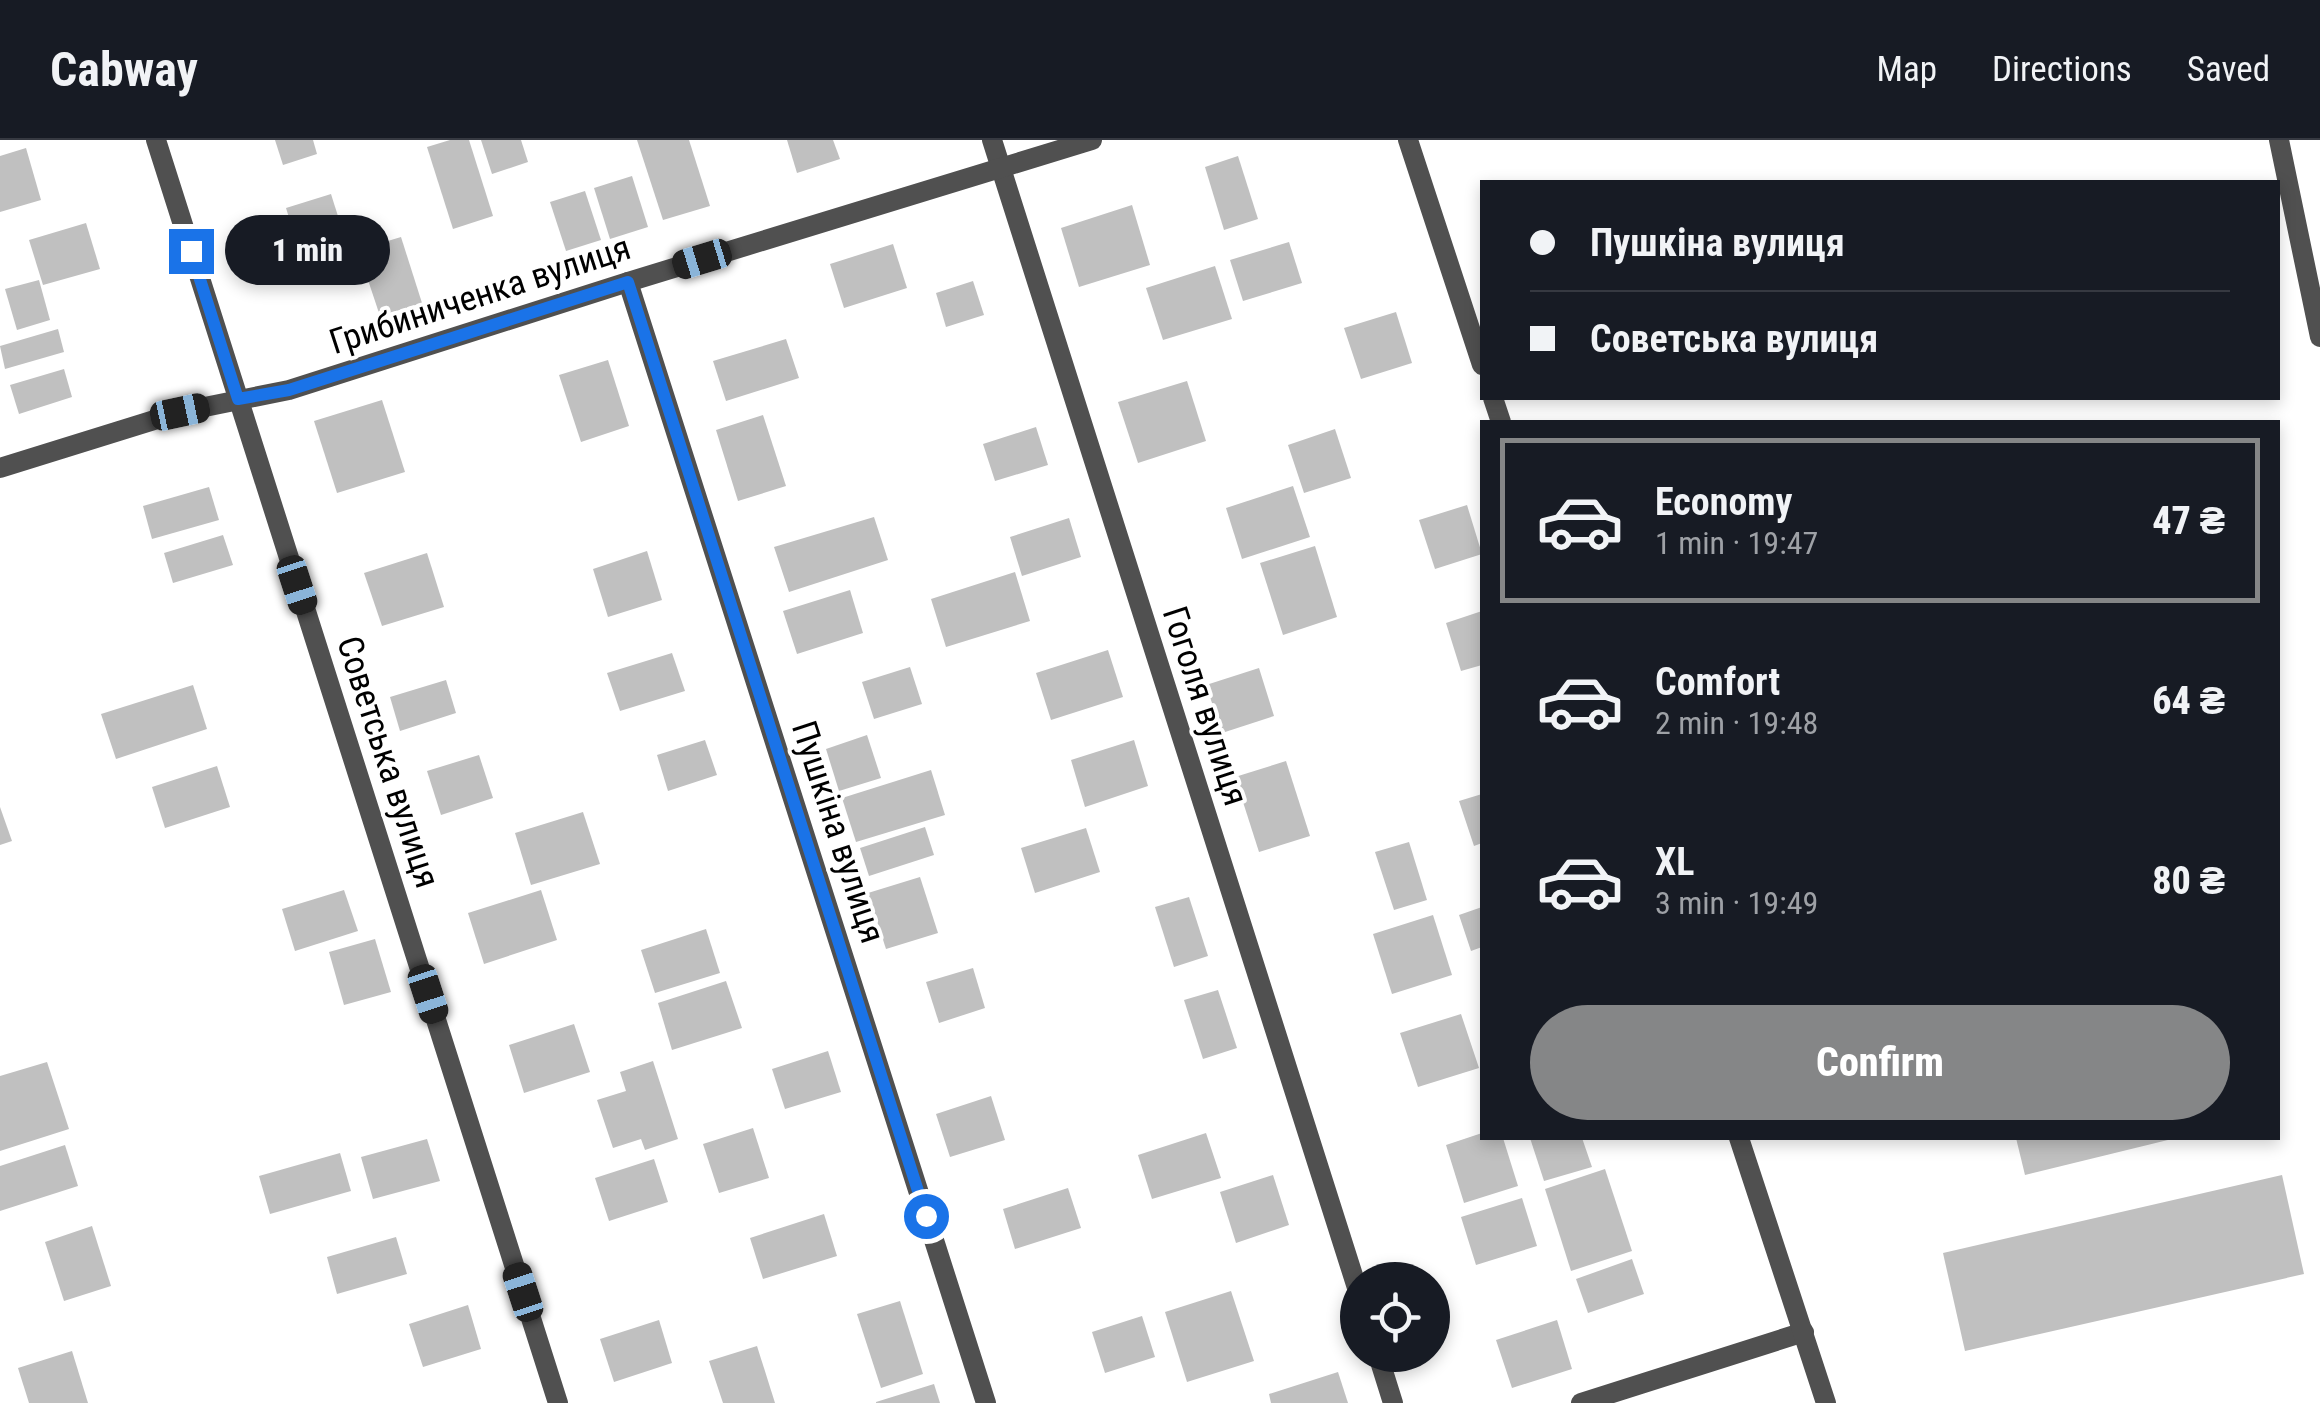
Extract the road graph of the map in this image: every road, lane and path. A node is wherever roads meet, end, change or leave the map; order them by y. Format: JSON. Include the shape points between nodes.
{"nodes":[{"id":1,"x":156,"y":140,"type":"edge"},
{"id":2,"x":992,"y":140,"type":"edge"},
{"id":3,"x":1092,"y":140,"type":"edge"},
{"id":4,"x":1408,"y":140,"type":"edge"},
{"id":5,"x":2279,"y":140,"type":"edge"},
{"id":6,"x":1000,"y":167,"type":"junction"},
{"id":7,"x":628,"y":282,"type":"junction"},
{"id":8,"x":2320,"y":338,"type":"edge"},
{"id":9,"x":1480,"y":360,"type":"edge"},
{"id":10,"x":238,"y":399,"type":"junction"},
{"id":11,"x":0,"y":468,"type":"edge"},
{"id":12,"x":1740,"y":1140,"type":"edge"},
{"id":13,"x":1349,"y":1262,"type":"edge"},
{"id":14,"x":1804,"y":1332,"type":"junction"},
{"id":15,"x":1383,"y":1372,"type":"edge"},
{"id":16,"x":558,"y":1403,"type":"edge"},
{"id":17,"x":986,"y":1403,"type":"edge"},
{"id":18,"x":1393,"y":1403,"type":"edge"},
{"id":19,"x":1581,"y":1403,"type":"edge"},
{"id":20,"x":1826,"y":1403,"type":"edge"}],
"edges":[{"from":1,"to":10,"type":"street","name":"Советська вулиця"},
{"from":2,"to":6,"type":"street","name":"Гоголя вулиця"},
{"from":3,"to":6,"type":"street","name":"Грибиниченка вулиця"},
{"from":4,"to":9,"type":"street"},
{"from":5,"to":8,"type":"street"},
{"from":6,"to":7,"type":"street","name":"Грибиниченка вулиця"},
{"from":6,"to":13,"type":"street","name":"Гоголя вулиця"},
{"from":7,"to":10,"type":"street","name":"Грибиниченка вулиця","via":[[289,390]]},
{"from":7,"to":17,"type":"street","name":"Пушкіна вулиця"},
{"from":10,"to":11,"type":"street","name":"Грибиниченка вулиця"},
{"from":10,"to":16,"type":"street","name":"Советська вулиця"},
{"from":12,"to":14,"type":"street"},
{"from":14,"to":19,"type":"street"},
{"from":14,"to":20,"type":"street"},
{"from":15,"to":18,"type":"street"}]}
